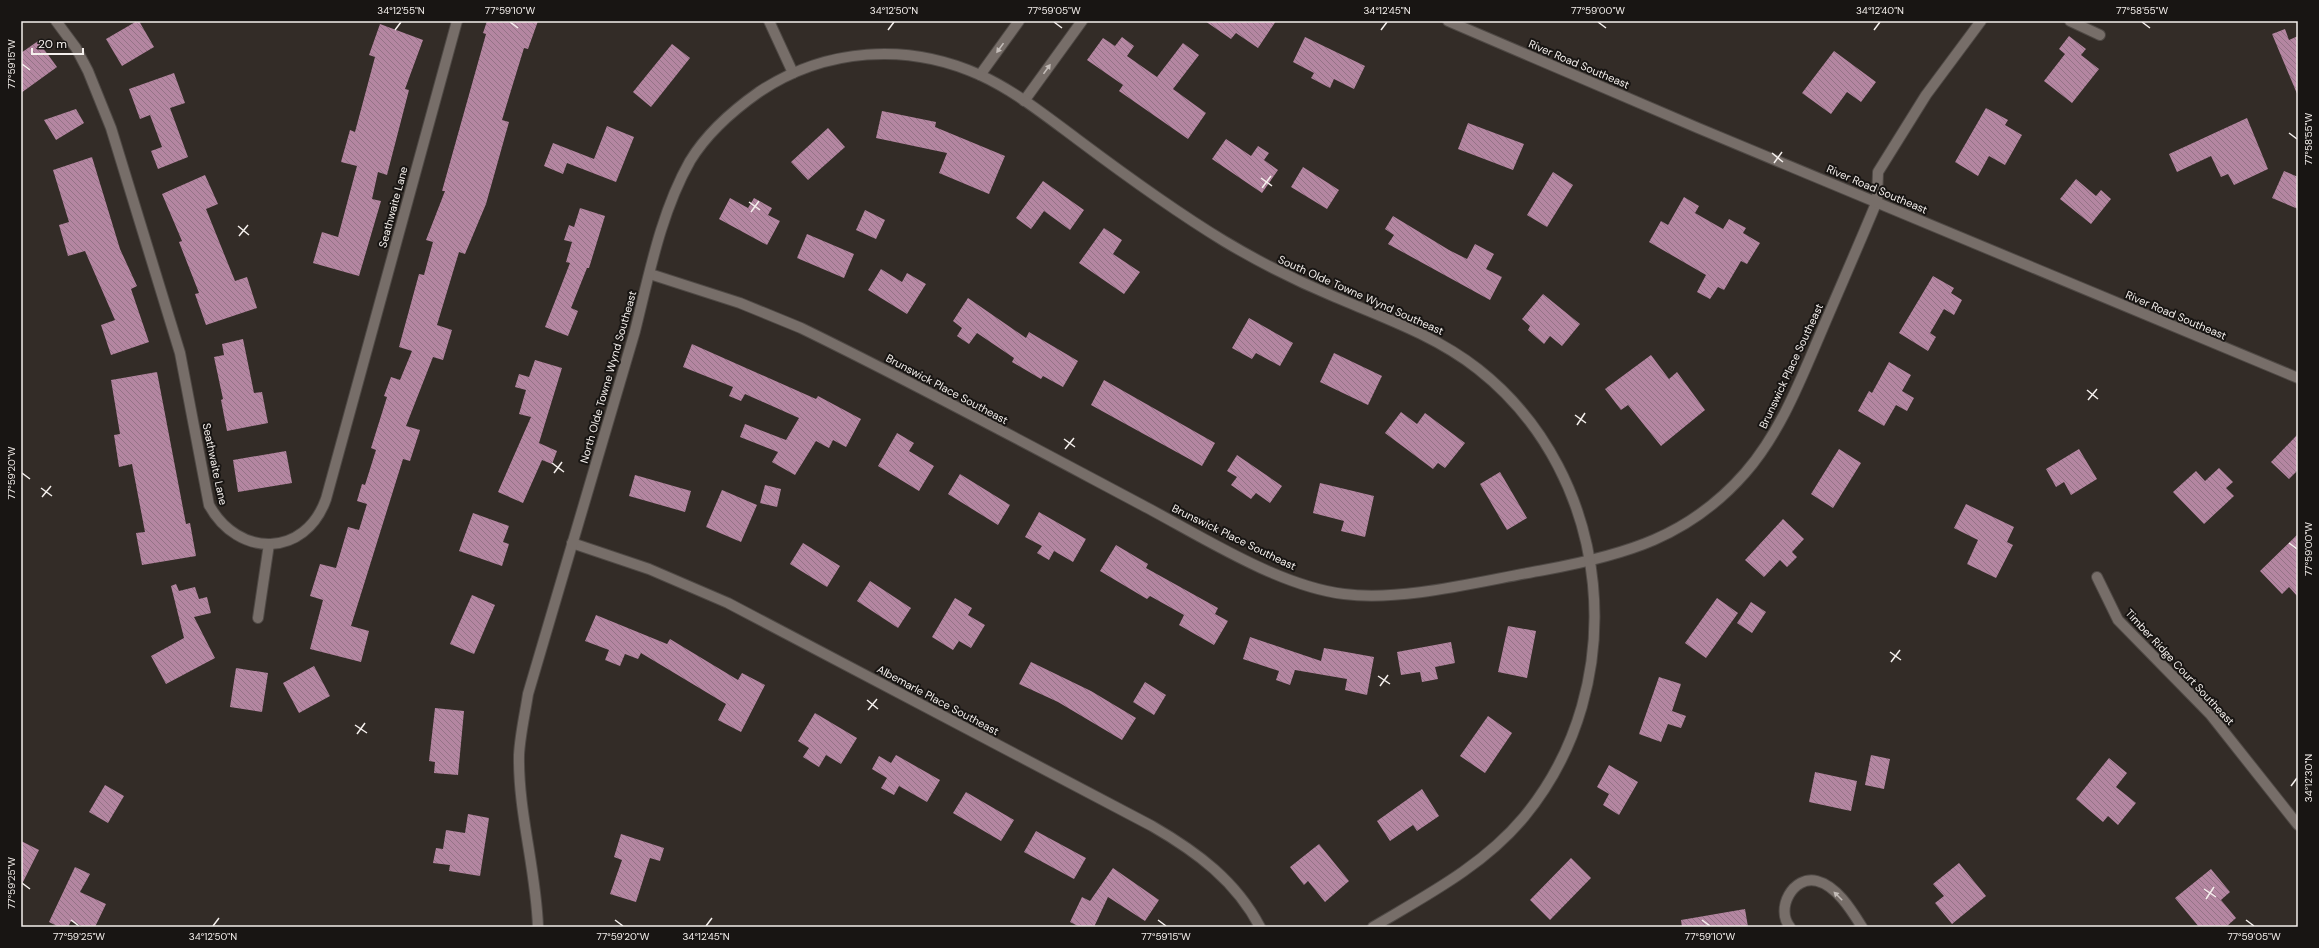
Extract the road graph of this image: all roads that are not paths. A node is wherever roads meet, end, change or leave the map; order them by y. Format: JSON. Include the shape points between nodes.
{"nodes":[{"id":1,"x":56,"y":21,"type":"edge"},
{"id":2,"x":457,"y":21,"type":"edge"},
{"id":3,"x":769,"y":21,"type":"edge"},
{"id":4,"x":1019,"y":21,"type":"edge"},
{"id":5,"x":1082,"y":21,"type":"edge"},
{"id":6,"x":1448,"y":21,"type":"edge"},
{"id":7,"x":1981,"y":21,"type":"edge"},
{"id":8,"x":2070,"y":21,"type":"edge"},
{"id":9,"x":2100,"y":35,"type":"dead end"},
{"id":10,"x":793,"y":73,"type":"junction"},
{"id":11,"x":980,"y":75,"type":"junction"},
{"id":12,"x":1024,"y":100,"type":"junction"},
{"id":13,"x":1877,"y":201,"type":"junction"},
{"id":14,"x":650,"y":274,"type":"junction"},
{"id":15,"x":2298,"y":378,"type":"edge"},
{"id":16,"x":572,"y":543,"type":"junction"},
{"id":17,"x":269,"y":544,"type":"junction"},
{"id":18,"x":1592,"y":561,"type":"junction"},
{"id":19,"x":2097,"y":577,"type":"dead end"},
{"id":20,"x":258,"y":618,"type":"dead end"},
{"id":21,"x":2298,"y":825,"type":"edge"},
{"id":22,"x":538,"y":927,"type":"edge"},
{"id":23,"x":1260,"y":927,"type":"edge"},
{"id":24,"x":1373,"y":927,"type":"edge"},
{"id":25,"x":1790,"y":927,"type":"edge"},
{"id":26,"x":1862,"y":927,"type":"edge"}],
"edges":[{"from":1,"to":17,"type":"street","name":"Seathwaite Lane","via":[[76,48],[88,71],[116,143],[178,346],[210,505],[216,517],[239,536]]},
{"from":2,"to":17,"type":"street","name":"Seathwaite Lane","via":[[324,506],[312,525],[298,537],[283,543]]},
{"from":3,"to":10,"type":"street"},
{"from":4,"to":11,"type":"street","one_way":true},
{"from":12,"to":5,"type":"street","one_way":true},
{"from":6,"to":13,"type":"street","name":"River Road Southeast"},
{"from":7,"to":13,"type":"street","via":[[1926,95],[1878,172]]},
{"from":8,"to":9,"type":"street"},
{"from":10,"to":11,"type":"street","name":"North Olde Towne Wynd Southeast","via":[[847,55],[896,53],[927,58]]},
{"from":10,"to":14,"type":"street","name":"North Olde Towne Wynd Southeast","via":[[744,102],[704,141],[690,162],[679,186]]},
{"from":11,"to":12,"type":"street","name":"South Olde Towne Wynd Southeast"},
{"from":12,"to":18,"type":"street","name":"South Olde Towne Wynd Southeast","via":[[1140,185],[1223,240],[1293,278],[1409,328],[1474,366],[1511,398],[1546,444],[1570,489]]},
{"from":13,"to":15,"type":"street","name":"River Road Southeast"},
{"from":13,"to":18,"type":"street","name":"Brunswick Place Southeast","via":[[1788,406],[1762,452],[1725,494],[1676,530],[1652,543]]},
{"from":14,"to":16,"type":"street","name":"North Olde Towne Wynd Southeast"},
{"from":14,"to":18,"type":"street","name":"Brunswick Place Southeast","via":[[746,305],[801,328],[1233,553],[1316,588],[1345,594],[1405,593]]},
{"from":16,"to":22,"type":"street","name":"North Olde Towne Wynd Southeast","via":[[528,694],[519,754],[522,803],[536,890]]},
{"from":16,"to":23,"type":"street","name":"Albemarle Place Southeast","via":[[649,569],[728,604],[1152,826],[1196,854],[1229,882],[1242,897]]},
{"from":17,"to":20,"type":"street"},
{"from":18,"to":24,"type":"street","name":"South Olde Towne Wynd Southeast","via":[[1596,608],[1593,658],[1580,713],[1560,765],[1525,816],[1482,858],[1454,879]]},
{"from":19,"to":21,"type":"street","name":"Timber Ridge Court Southeast","via":[[2118,620],[2210,714]]},
{"from":26,"to":25,"type":"street","one_way":true,"via":[[1847,905],[1832,890],[1816,881],[1806,881],[1788,895],[1784,914]]}]}
